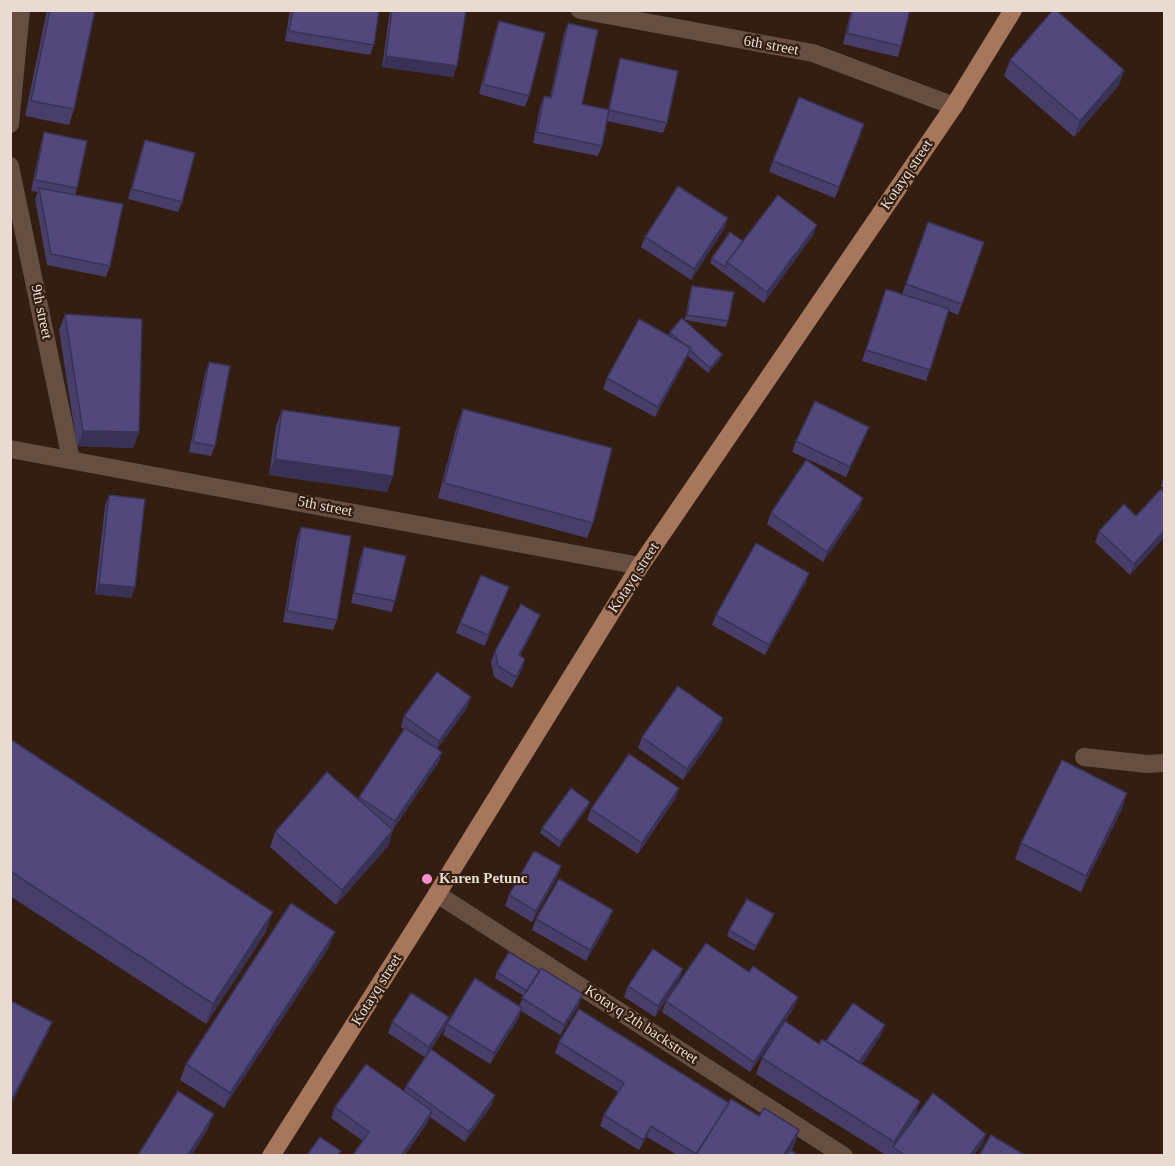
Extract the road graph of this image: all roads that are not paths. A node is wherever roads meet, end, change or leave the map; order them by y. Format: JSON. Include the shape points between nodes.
{"nodes":[{"id":1,"x":21,"y":10,"type":"edge"},
{"id":2,"x":580,"y":10,"type":"edge"},
{"id":3,"x":1013,"y":10,"type":"edge"},
{"id":4,"x":954,"y":106,"type":"junction"},
{"id":5,"x":10,"y":124,"type":"edge"},
{"id":6,"x":10,"y":166,"type":"edge"},
{"id":7,"x":10,"y":448,"type":"edge"},
{"id":8,"x":71,"y":459,"type":"junction"},
{"id":9,"x":640,"y":566,"type":"junction"},
{"id":10,"x":1084,"y":757,"type":"dead end"},
{"id":11,"x":1164,"y":763,"type":"edge"},
{"id":12,"x":437,"y":894,"type":"junction"},
{"id":13,"x":271,"y":1155,"type":"edge"},
{"id":14,"x":844,"y":1155,"type":"edge"}],
"edges":[{"from":1,"to":5,"type":"street"},
{"from":2,"to":4,"type":"street","name":"6th street","via":[[813,53]]},
{"from":3,"to":4,"type":"main road","name":"Kotayq street"},
{"from":4,"to":9,"type":"main road","name":"Kotayq street"},
{"from":6,"to":8,"type":"street","name":"9th street"},
{"from":7,"to":8,"type":"street","name":"5th street"},
{"from":8,"to":9,"type":"street","name":"5th street"},
{"from":9,"to":12,"type":"main road","name":"Kotayq street"},
{"from":10,"to":11,"type":"street"},
{"from":12,"to":13,"type":"main road","name":"Kotayq street"},
{"from":12,"to":14,"type":"street","name":"Kotayq 2th backstreet"}]}
